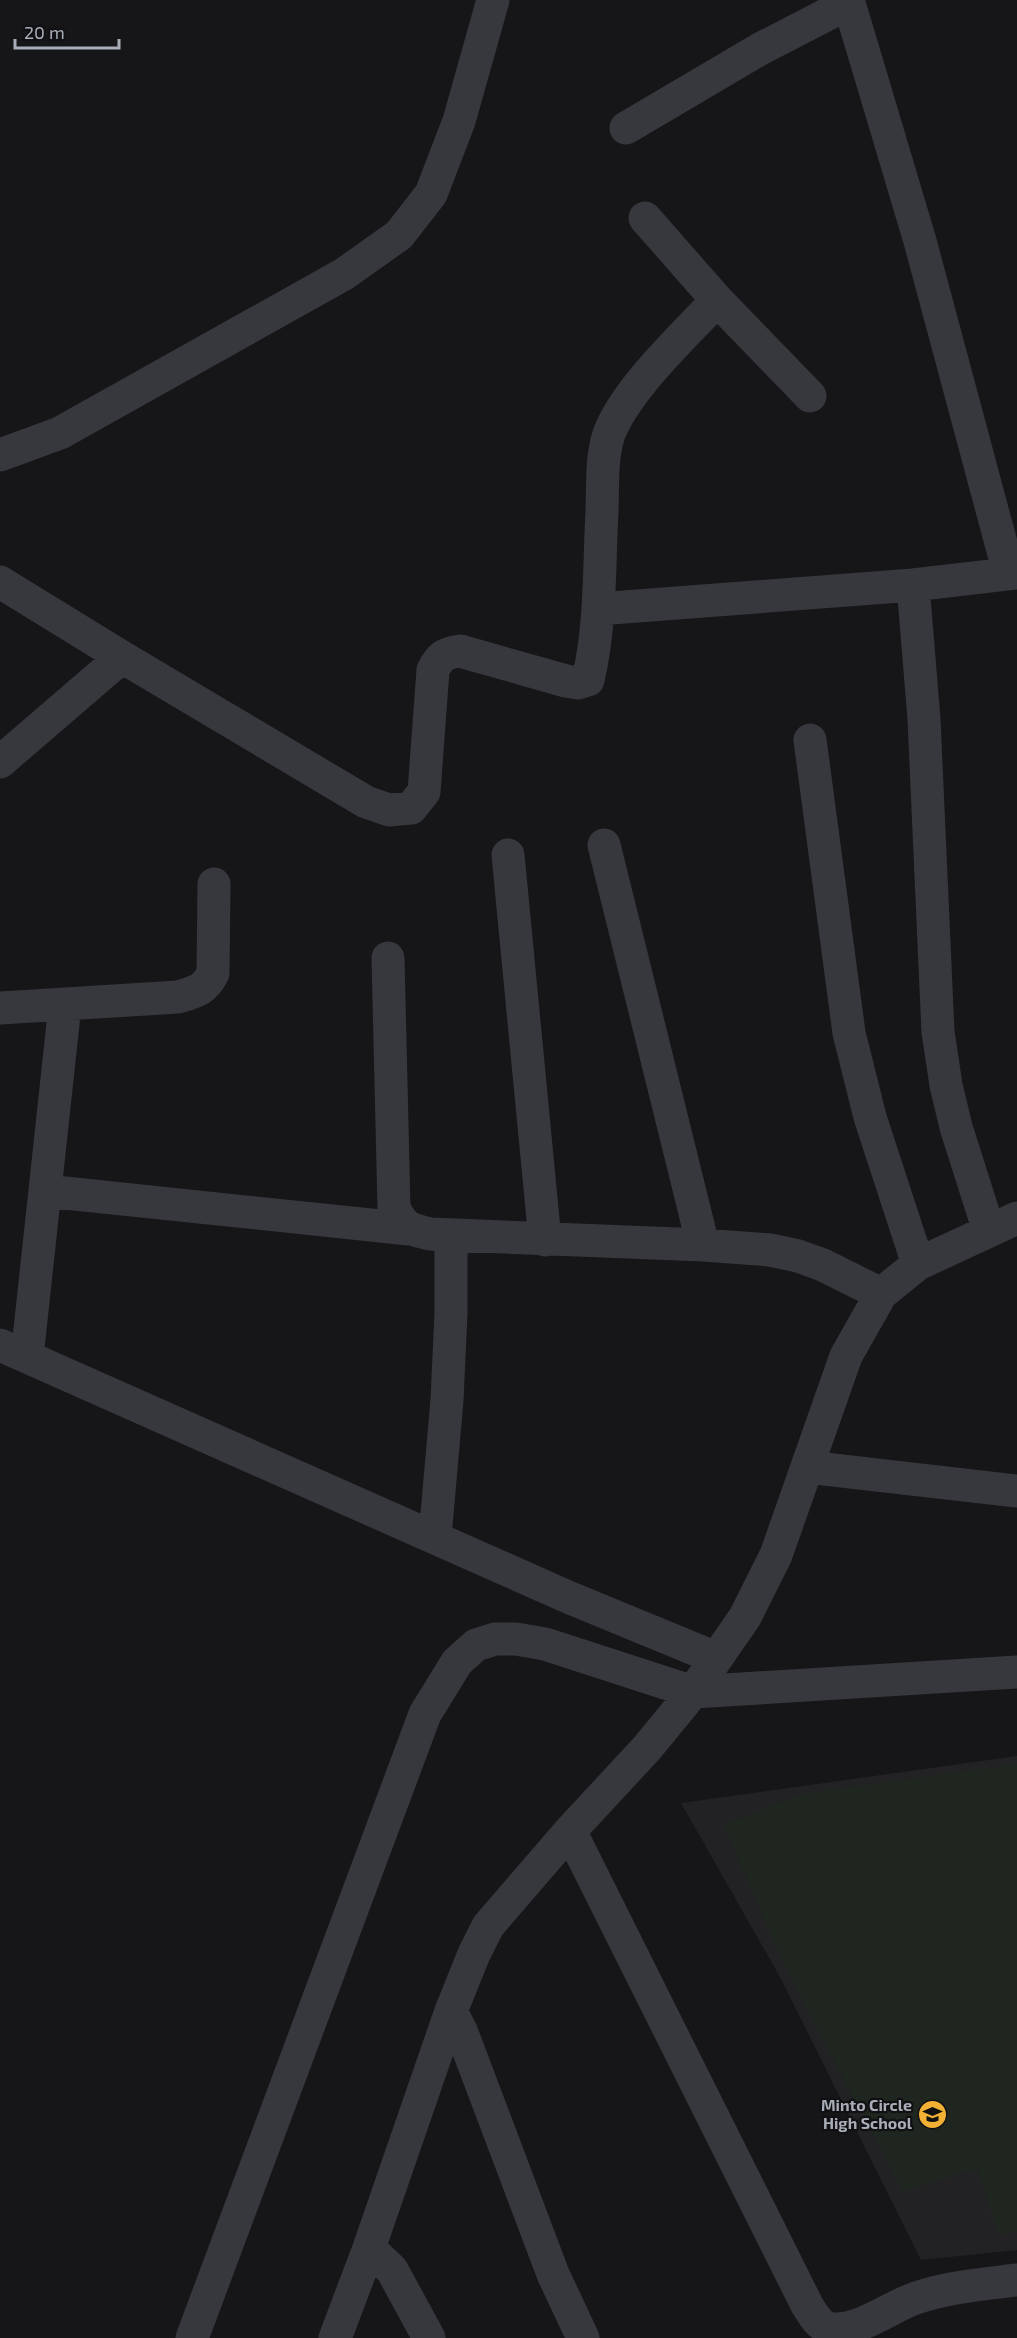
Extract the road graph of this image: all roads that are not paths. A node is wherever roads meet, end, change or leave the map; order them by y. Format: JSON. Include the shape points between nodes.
{"nodes":[{"id":1,"x":493,"y":0,"type":"edge"},
{"id":2,"x":848,"y":2,"type":"edge"},
{"id":3,"x":626,"y":128,"type":"dead end"},
{"id":4,"x":645,"y":218,"type":"dead end"},
{"id":5,"x":717,"y":300,"type":"junction"},
{"id":6,"x":810,"y":396,"type":"dead end"},
{"id":7,"x":0,"y":455,"type":"edge"},
{"id":8,"x":1013,"y":573,"type":"edge"},
{"id":9,"x":0,"y":582,"type":"edge"},
{"id":10,"x":914,"y":585,"type":"junction"},
{"id":11,"x":598,"y":609,"type":"junction"},
{"id":12,"x":122,"y":657,"type":"junction"},
{"id":13,"x":810,"y":740,"type":"dead end"},
{"id":14,"x":0,"y":762,"type":"edge"},
{"id":15,"x":604,"y":845,"type":"dead end"},
{"id":16,"x":508,"y":855,"type":"dead end"},
{"id":17,"x":214,"y":884,"type":"dead end"},
{"id":18,"x":388,"y":958,"type":"dead end"},
{"id":19,"x":65,"y":1005,"type":"junction"},
{"id":20,"x":0,"y":1008,"type":"edge"},
{"id":21,"x":46,"y":1191,"type":"junction"},
{"id":22,"x":1003,"y":1224,"type":"edge"},
{"id":23,"x":409,"y":1229,"type":"junction"},
{"id":24,"x":451,"y":1235,"type":"junction"},
{"id":25,"x":545,"y":1240,"type":"junction"},
{"id":26,"x":703,"y":1245,"type":"junction"},
{"id":27,"x":918,"y":1264,"type":"junction"},
{"id":28,"x":881,"y":1294,"type":"junction"},
{"id":29,"x":14,"y":1351,"type":"edge"},
{"id":30,"x":807,"y":1467,"type":"junction"},
{"id":31,"x":1017,"y":1491,"type":"edge"},
{"id":32,"x":435,"y":1537,"type":"junction"},
{"id":33,"x":717,"y":1658,"type":"junction"},
{"id":34,"x":1017,"y":1672,"type":"edge"},
{"id":35,"x":693,"y":1692,"type":"junction"},
{"id":36,"x":570,"y":1831,"type":"junction"},
{"id":37,"x":451,"y":2011,"type":"junction"},
{"id":38,"x":369,"y":2248,"type":"junction"},
{"id":39,"x":1017,"y":2280,"type":"edge"},
{"id":40,"x":192,"y":2338,"type":"edge"},
{"id":41,"x":335,"y":2338,"type":"edge"},
{"id":42,"x":429,"y":2338,"type":"edge"},
{"id":43,"x":583,"y":2338,"type":"edge"}],
"edges":[{"from":1,"to":7,"type":"street","via":[[459,122],[431,194],[399,235],[344,274],[80,421]]},
{"from":2,"to":3,"type":"street"},
{"from":2,"to":8,"type":"street"},
{"from":4,"to":5,"type":"street"},
{"from":5,"to":6,"type":"street"},
{"from":5,"to":11,"type":"street","via":[[638,386],[609,434],[604,459]]},
{"from":8,"to":10,"type":"street"},
{"from":9,"to":12,"type":"street"},
{"from":10,"to":11,"type":"street"},
{"from":10,"to":22,"type":"street","via":[[938,1032],[956,1127]]},
{"from":11,"to":12,"type":"street","via":[[588,680],[566,681],[460,651],[439,658],[433,670],[424,792],[411,808],[389,810],[366,802]]},
{"from":12,"to":14,"type":"street"},
{"from":13,"to":27,"type":"street","via":[[849,1033],[870,1117]]},
{"from":15,"to":26,"type":"street"},
{"from":16,"to":25,"type":"street"},
{"from":17,"to":19,"type":"street","via":[[213,973],[208,984],[178,997]]},
{"from":18,"to":23,"type":"street","via":[[394,1208]]},
{"from":19,"to":20,"type":"street"},
{"from":19,"to":21,"type":"street"},
{"from":21,"to":23,"type":"street"},
{"from":21,"to":29,"type":"street"},
{"from":22,"to":27,"type":"street"},
{"from":23,"to":24,"type":"street"},
{"from":24,"to":25,"type":"street"},
{"from":24,"to":32,"type":"street","via":[[449,1378]]},
{"from":25,"to":26,"type":"street"},
{"from":26,"to":28,"type":"street","via":[[798,1256]]},
{"from":27,"to":28,"type":"street"},
{"from":28,"to":30,"type":"street","via":[[846,1356]]},
{"from":29,"to":32,"type":"street"},
{"from":30,"to":31,"type":"street"},
{"from":30,"to":33,"type":"street","via":[[776,1555],[745,1617]]},
{"from":32,"to":33,"type":"street"},
{"from":33,"to":35,"type":"street"},
{"from":34,"to":35,"type":"street"},
{"from":35,"to":36,"type":"street"},
{"from":35,"to":40,"type":"street","via":[[544,1644],[516,1639],[495,1639],[476,1645],[457,1662],[425,1714]]},
{"from":36,"to":37,"type":"street","via":[[488,1926]]},
{"from":36,"to":39,"type":"street","via":[[817,2320],[830,2329],[848,2328],[944,2290]]},
{"from":37,"to":38,"type":"street"},
{"from":37,"to":43,"type":"street","via":[[553,2274]]},
{"from":38,"to":41,"type":"street"},
{"from":38,"to":42,"type":"street","via":[[392,2270]]}]}
